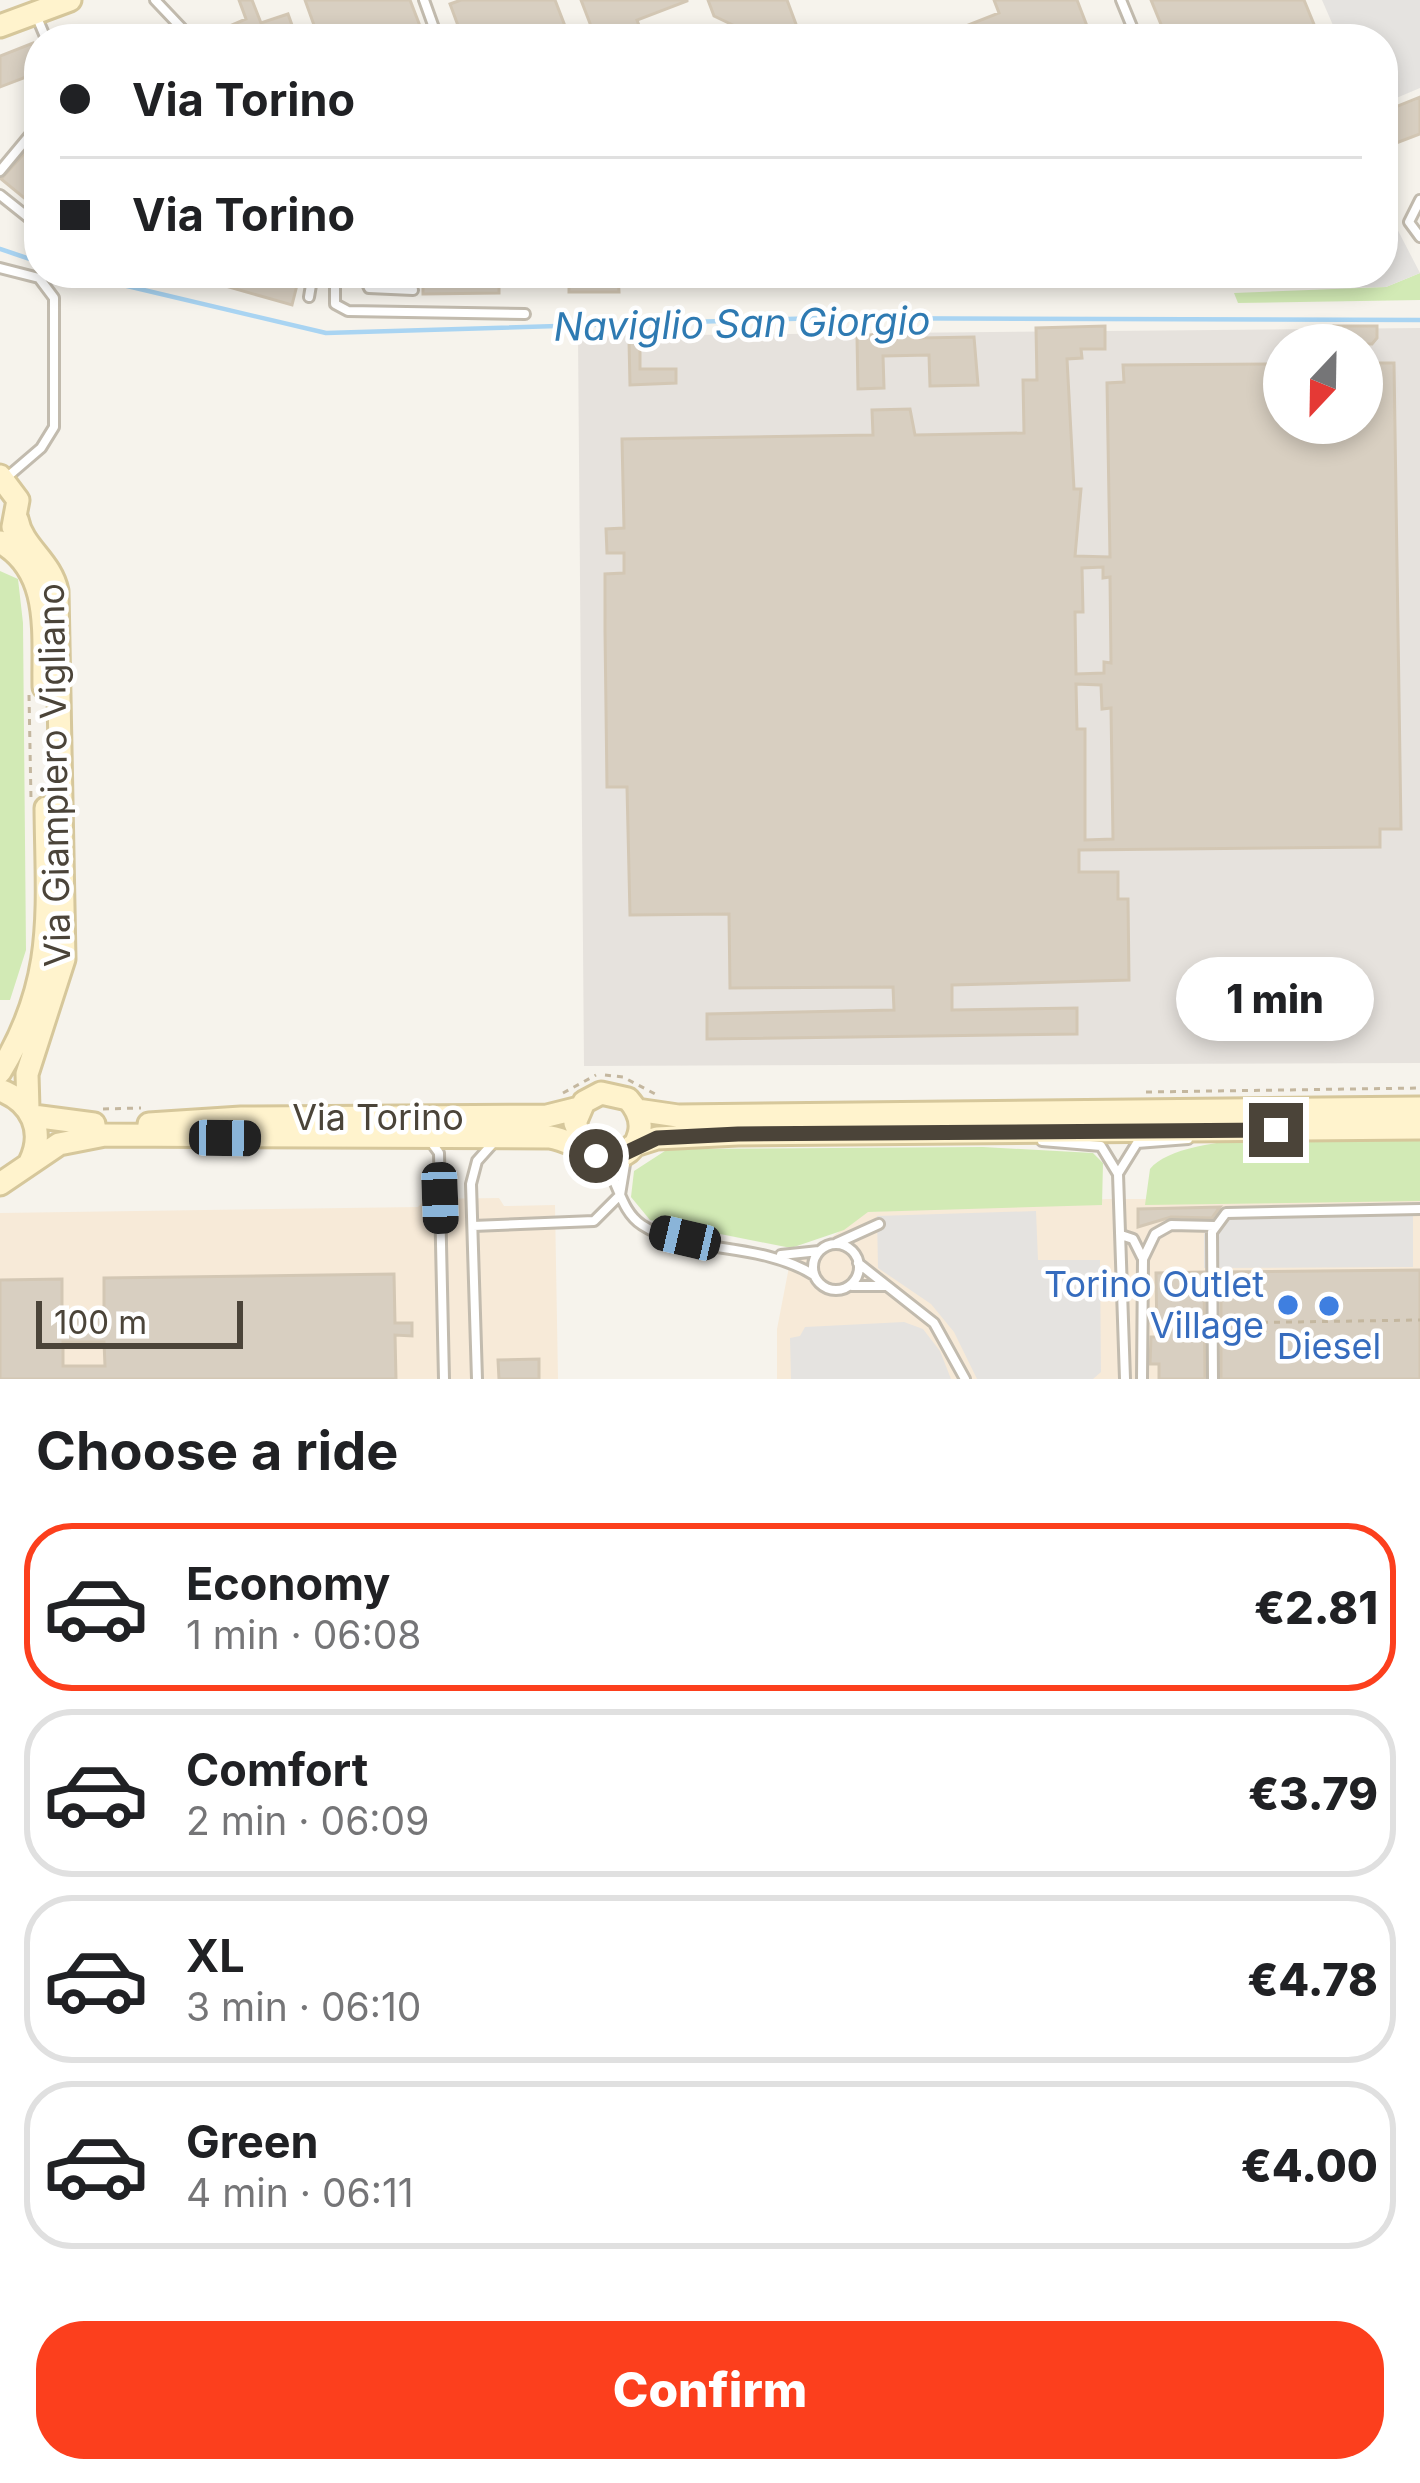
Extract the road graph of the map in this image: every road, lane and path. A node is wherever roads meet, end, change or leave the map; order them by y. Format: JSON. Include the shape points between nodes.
{"nodes":[{"id":1,"x":70,"y":0,"type":"edge"},
{"id":2,"x":155,"y":0,"type":"edge"},
{"id":3,"x":35,"y":13,"type":"junction"},
{"id":4,"x":40,"y":24,"type":"edge"},
{"id":5,"x":178,"y":24,"type":"edge"},
{"id":6,"x":0,"y":26,"type":"edge"},
{"id":7,"x":24,"y":142,"type":"edge"},
{"id":8,"x":0,"y":171,"type":"edge"},
{"id":9,"x":0,"y":195,"type":"edge"},
{"id":10,"x":1420,"y":200,"type":"edge"},
{"id":11,"x":24,"y":214,"type":"edge"},
{"id":12,"x":1420,"y":237,"type":"edge"},
{"id":13,"x":50,"y":288,"type":"edge"},
{"id":14,"x":310,"y":288,"type":"edge"},
{"id":15,"x":334,"y":288,"type":"edge"},
{"id":16,"x":369,"y":288,"type":"edge"},
{"id":17,"x":413,"y":290,"type":"dead end"},
{"id":18,"x":309,"y":297,"type":"dead end"},
{"id":19,"x":525,"y":314,"type":"dead end"},
{"id":20,"x":2,"y":477,"type":"edge"},
{"id":21,"x":17,"y":518,"type":"junction"},
{"id":22,"x":0,"y":541,"type":"edge"},
{"id":23,"x":29,"y":688,"type":"dead end"},
{"id":24,"x":31,"y":805,"type":"dead end"},
{"id":25,"x":0,"y":1072,"type":"edge"},
{"id":26,"x":1420,"y":1088,"type":"edge"},
{"id":27,"x":0,"y":1090,"type":"edge"},
{"id":28,"x":1133,"y":1092,"type":"dead end"},
{"id":29,"x":660,"y":1097,"type":"dead end"},
{"id":30,"x":555,"y":1099,"type":"dead end"},
{"id":31,"x":161,"y":1108,"type":"dead end"},
{"id":32,"x":579,"y":1108,"type":"junction"},
{"id":33,"x":1420,"y":1108,"type":"edge"},
{"id":34,"x":94,"y":1109,"type":"dead end"},
{"id":35,"x":637,"y":1110,"type":"junction"},
{"id":36,"x":30,"y":1113,"type":"junction"},
{"id":37,"x":1420,"y":1128,"type":"edge"},
{"id":38,"x":1228,"y":1131,"type":"junction"},
{"id":39,"x":1021,"y":1134,"type":"junction"},
{"id":40,"x":498,"y":1139,"type":"junction"},
{"id":41,"x":430,"y":1140,"type":"junction"},
{"id":42,"x":630,"y":1149,"type":"junction"},
{"id":43,"x":588,"y":1152,"type":"junction"},
{"id":44,"x":27,"y":1168,"type":"junction"},
{"id":45,"x":1118,"y":1174,"type":"junction"},
{"id":46,"x":0,"y":1184,"type":"edge"},
{"id":47,"x":620,"y":1195,"type":"junction"},
{"id":48,"x":1420,"y":1209,"type":"edge"},
{"id":49,"x":879,"y":1224,"type":"dead end"},
{"id":50,"x":473,"y":1226,"type":"junction"},
{"id":51,"x":1214,"y":1226,"type":"junction"},
{"id":52,"x":866,"y":1228,"type":"junction"},
{"id":53,"x":1120,"y":1235,"type":"junction"},
{"id":54,"x":834,"y":1244,"type":"junction"},
{"id":55,"x":819,"y":1251,"type":"junction"},
{"id":56,"x":779,"y":1256,"type":"junction"},
{"id":57,"x":1143,"y":1259,"type":"junction"},
{"id":58,"x":858,"y":1260,"type":"junction"},
{"id":59,"x":814,"y":1275,"type":"junction"},
{"id":60,"x":848,"y":1286,"type":"junction"},
{"id":61,"x":892,"y":1288,"type":"junction"},
{"id":62,"x":1420,"y":1320,"type":"edge"},
{"id":63,"x":1208,"y":1323,"type":"dead end"},
{"id":64,"x":444,"y":1379,"type":"edge"},
{"id":65,"x":477,"y":1379,"type":"edge"},
{"id":66,"x":964,"y":1379,"type":"edge"},
{"id":67,"x":1124,"y":1379,"type":"edge"},
{"id":68,"x":1142,"y":1379,"type":"edge"},
{"id":69,"x":1213,"y":1379,"type":"edge"}],
"edges":[{"from":1,"to":3,"type":"main road"},
{"from":2,"to":5,"type":"lane"},
{"from":3,"to":4,"type":"lane"},
{"from":3,"to":6,"type":"main road"},
{"from":7,"to":8,"type":"lane"},
{"from":9,"to":11,"type":"lane"},
{"from":10,"to":12,"type":"lane","via":[[1409,214]]},
{"from":13,"to":20,"type":"lane","via":[[54,427],[41,448]]},
{"from":14,"to":18,"type":"lane"},
{"from":15,"to":19,"type":"lane","via":[[335,304],[348,311]]},
{"from":16,"to":17,"type":"lane"},
{"from":20,"to":21,"type":"main road","name":"Via Giampiero Vigliano","via":[[18,500]]},
{"from":21,"to":22,"type":"main road"},
{"from":21,"to":36,"type":"main road","name":"Via Giampiero Vigliano","via":[[56,583],[60,734],[64,959],[27,1073]]},
{"from":22,"to":25,"type":"main road","name":"Via Giampiero Vigliano","via":[[31,568],[40,598],[47,928],[42,981]]},
{"from":23,"to":24,"type":"path"},
{"from":26,"to":28,"type":"path"},
{"from":27,"to":36,"type":"main road"},
{"from":29,"to":30,"type":"path","via":[[609,1074],[582,1078]]},
{"from":31,"to":34,"type":"path"},
{"from":32,"to":35,"type":"main road","via":[[610,1092]]},
{"from":32,"to":36,"type":"main road","name":"Via Torino","via":[[547,1116],[142,1124],[74,1124]]},
{"from":32,"to":43,"type":"main road","via":[[575,1130]]},
{"from":33,"to":35,"type":"main road","via":[[678,1116]]},
{"from":35,"to":42,"type":"main road","via":[[640,1128]]},
{"from":36,"to":44,"type":"main road","name":"Via Giampiero Vigliano","via":[[37,1143]]},
{"from":37,"to":38,"type":"main road"},
{"from":38,"to":39,"type":"main road"},
{"from":38,"to":45,"type":"lane","via":[[1137,1143]]},
{"from":39,"to":42,"type":"main road","via":[[738,1134],[657,1138]]},
{"from":39,"to":45,"type":"lane","via":[[1101,1146]]},
{"from":40,"to":41,"type":"main road","name":"Via Torino"},
{"from":40,"to":43,"type":"main road","name":"Via Torino","via":[[570,1139]]},
{"from":40,"to":50,"type":"lane","via":[[474,1171]]},
{"from":41,"to":44,"type":"main road","name":"Via Torino","via":[[105,1135],[71,1138]]},
{"from":41,"to":64,"type":"lane","via":[[439,1154]]},
{"from":42,"to":43,"type":"main road","via":[[608,1158]]},
{"from":42,"to":47,"type":"lane"},
{"from":43,"to":47,"type":"lane","via":[[611,1172]]},
{"from":44,"to":46,"type":"main road","name":"Via Torino"},
{"from":45,"to":53,"type":"lane"},
{"from":47,"to":50,"type":"lane","via":[[594,1221]]},
{"from":47,"to":56,"type":"lane","via":[[645,1228]]},
{"from":48,"to":51,"type":"lane","via":[[1226,1213]]},
{"from":49,"to":52,"type":"lane"},
{"from":50,"to":65,"type":"lane"},
{"from":51,"to":57,"type":"lane","via":[[1162,1229]]},
{"from":51,"to":69,"type":"lane"},
{"from":52,"to":54,"type":"lane"},
{"from":52,"to":58,"type":"lane"},
{"from":53,"to":57,"type":"lane"},
{"from":53,"to":67,"type":"lane"},
{"from":54,"to":55,"type":"lane"},
{"from":54,"to":58,"type":"lane"},
{"from":55,"to":56,"type":"lane"},
{"from":55,"to":59,"type":"lane"},
{"from":56,"to":59,"type":"lane"},
{"from":57,"to":68,"type":"lane"},
{"from":58,"to":60,"type":"lane"},
{"from":58,"to":61,"type":"lane"},
{"from":59,"to":60,"type":"lane","via":[[827,1288]]},
{"from":60,"to":61,"type":"lane"},
{"from":61,"to":66,"type":"lane","via":[[934,1323]]},
{"from":62,"to":63,"type":"path"}]}
